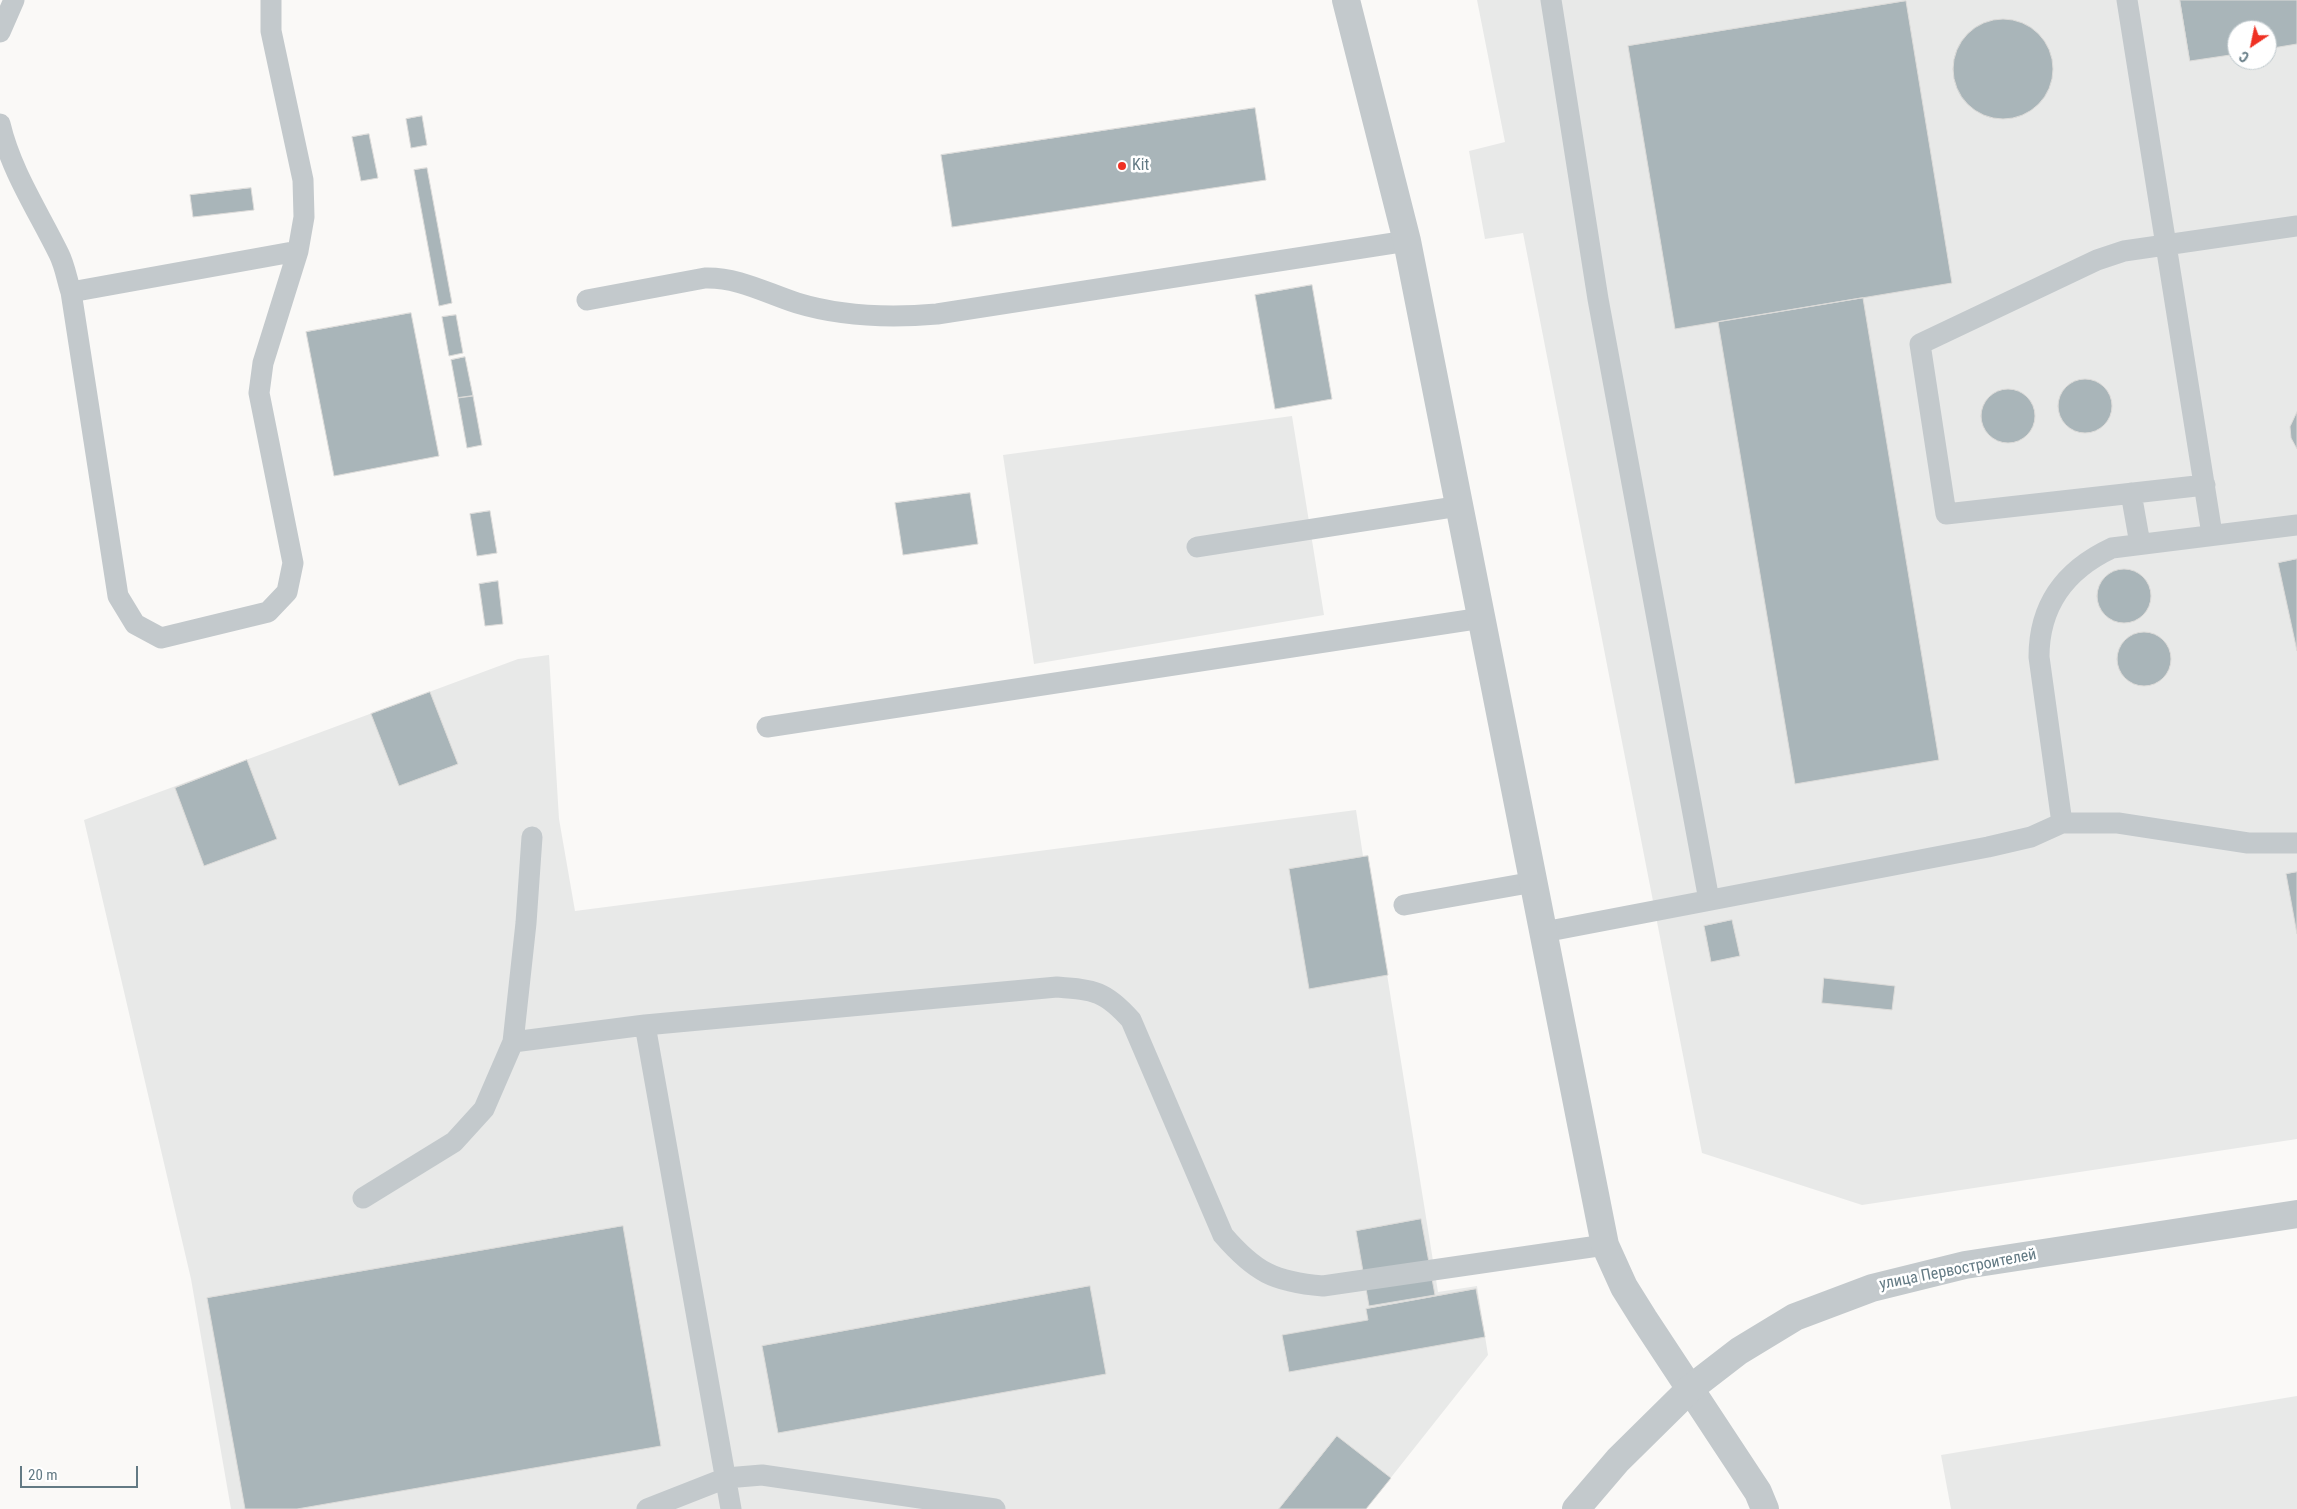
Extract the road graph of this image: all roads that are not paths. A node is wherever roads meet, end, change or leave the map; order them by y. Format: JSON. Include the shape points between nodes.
{"nodes":[{"id":1,"x":14,"y":0,"type":"edge"},
{"id":2,"x":271,"y":0,"type":"edge"},
{"id":3,"x":1346,"y":0,"type":"edge"},
{"id":4,"x":1551,"y":0,"type":"edge"},
{"id":5,"x":2128,"y":0,"type":"edge"},
{"id":6,"x":0,"y":32,"type":"edge"},
{"id":7,"x":0,"y":124,"type":"edge"},
{"id":8,"x":2297,"y":226,"type":"edge"},
{"id":9,"x":1407,"y":242,"type":"junction"},
{"id":10,"x":2166,"y":244,"type":"junction"},
{"id":11,"x":298,"y":251,"type":"junction"},
{"id":12,"x":71,"y":292,"type":"junction"},
{"id":13,"x":587,"y":300,"type":"dead end"},
{"id":14,"x":2205,"y":485,"type":"junction"},
{"id":15,"x":2131,"y":493,"type":"junction"},
{"id":16,"x":1460,"y":506,"type":"junction"},
{"id":17,"x":2297,"y":525,"type":"edge"},
{"id":18,"x":2212,"y":534,"type":"junction"},
{"id":19,"x":2140,"y":544,"type":"junction"},
{"id":20,"x":1197,"y":547,"type":"dead end"},
{"id":21,"x":1482,"y":618,"type":"junction"},
{"id":22,"x":767,"y":727,"type":"dead end"},
{"id":23,"x":2062,"y":823,"type":"junction"},
{"id":24,"x":532,"y":837,"type":"dead end"},
{"id":25,"x":2297,"y":843,"type":"edge"},
{"id":26,"x":1534,"y":882,"type":"junction"},
{"id":27,"x":1709,"y":900,"type":"junction"},
{"id":28,"x":1404,"y":905,"type":"dead end"},
{"id":29,"x":1544,"y":932,"type":"junction"},
{"id":30,"x":645,"y":1025,"type":"junction"},
{"id":31,"x":513,"y":1042,"type":"junction"},
{"id":32,"x":363,"y":1198,"type":"dead end"},
{"id":33,"x":2297,"y":1214,"type":"edge"},
{"id":34,"x":1605,"y":1245,"type":"junction"},
{"id":35,"x":1690,"y":1388,"type":"junction"},
{"id":36,"x":726,"y":1478,"type":"junction"},
{"id":37,"x":646,"y":1509,"type":"edge"},
{"id":38,"x":731,"y":1509,"type":"edge"},
{"id":39,"x":995,"y":1509,"type":"edge"},
{"id":40,"x":1576,"y":1509,"type":"edge"},
{"id":41,"x":1765,"y":1509,"type":"edge"}],
"edges":[{"from":1,"to":6,"type":"lane"},
{"from":2,"to":11,"type":"lane","via":[[271,31],[302,180],[304,217]]},
{"from":3,"to":9,"type":"street"},
{"from":4,"to":27,"type":"lane","via":[[1598,299]]},
{"from":5,"to":10,"type":"lane"},
{"from":7,"to":12,"type":"lane","via":[[6,147],[26,192],[60,256]]},
{"from":8,"to":10,"type":"lane"},
{"from":9,"to":13,"type":"lane","via":[[894,318],[837,313],[721,278],[705,278]]},
{"from":9,"to":16,"type":"street"},
{"from":10,"to":14,"type":"lane"},
{"from":10,"to":15,"type":"lane","via":[[2124,251],[2097,260],[1920,344],[1946,514]]},
{"from":11,"to":12,"type":"lane"},
{"from":11,"to":12,"type":"lane","via":[[263,363],[259,393],[292,563],[287,592],[268,612],[161,638],[135,624],[118,596]]},
{"from":14,"to":15,"type":"lane"},
{"from":14,"to":18,"type":"lane"},
{"from":15,"to":19,"type":"lane"},
{"from":16,"to":20,"type":"lane"},
{"from":16,"to":21,"type":"street"},
{"from":17,"to":18,"type":"lane"},
{"from":18,"to":19,"type":"lane"},
{"from":19,"to":23,"type":"lane","via":[[2112,548],[2091,558],[2066,580],[2046,612],[2039,635],[2039,657]]},
{"from":21,"to":22,"type":"lane"},
{"from":21,"to":26,"type":"street"},
{"from":23,"to":25,"type":"lane","via":[[2118,823],[2248,843]]},
{"from":23,"to":27,"type":"lane","via":[[2031,837],[1988,847]]},
{"from":24,"to":31,"type":"lane"},
{"from":26,"to":28,"type":"lane"},
{"from":26,"to":29,"type":"street"},
{"from":27,"to":29,"type":"lane"},
{"from":29,"to":34,"type":"street"},
{"from":30,"to":31,"type":"lane"},
{"from":30,"to":34,"type":"lane","via":[[1057,987],[1086,989],[1112,1000],[1131,1020],[1223,1235],[1239,1254],[1267,1275],[1295,1284],[1323,1286]]},
{"from":30,"to":36,"type":"lane"},
{"from":31,"to":32,"type":"lane","via":[[484,1109],[454,1142]]},
{"from":33,"to":35,"type":"street","name":"улица Первостроителей","via":[[1965,1265],[1872,1288],[1795,1318],[1739,1351]]},
{"from":34,"to":35,"type":"street","via":[[1624,1286]]},
{"from":35,"to":40,"type":"street","name":"улица Первостроителей","via":[[1618,1460]]},
{"from":35,"to":41,"type":"street","via":[[1758,1492]]},
{"from":36,"to":37,"type":"lane"},
{"from":36,"to":38,"type":"lane"},
{"from":36,"to":39,"type":"lane","via":[[780,1477]]}]}
